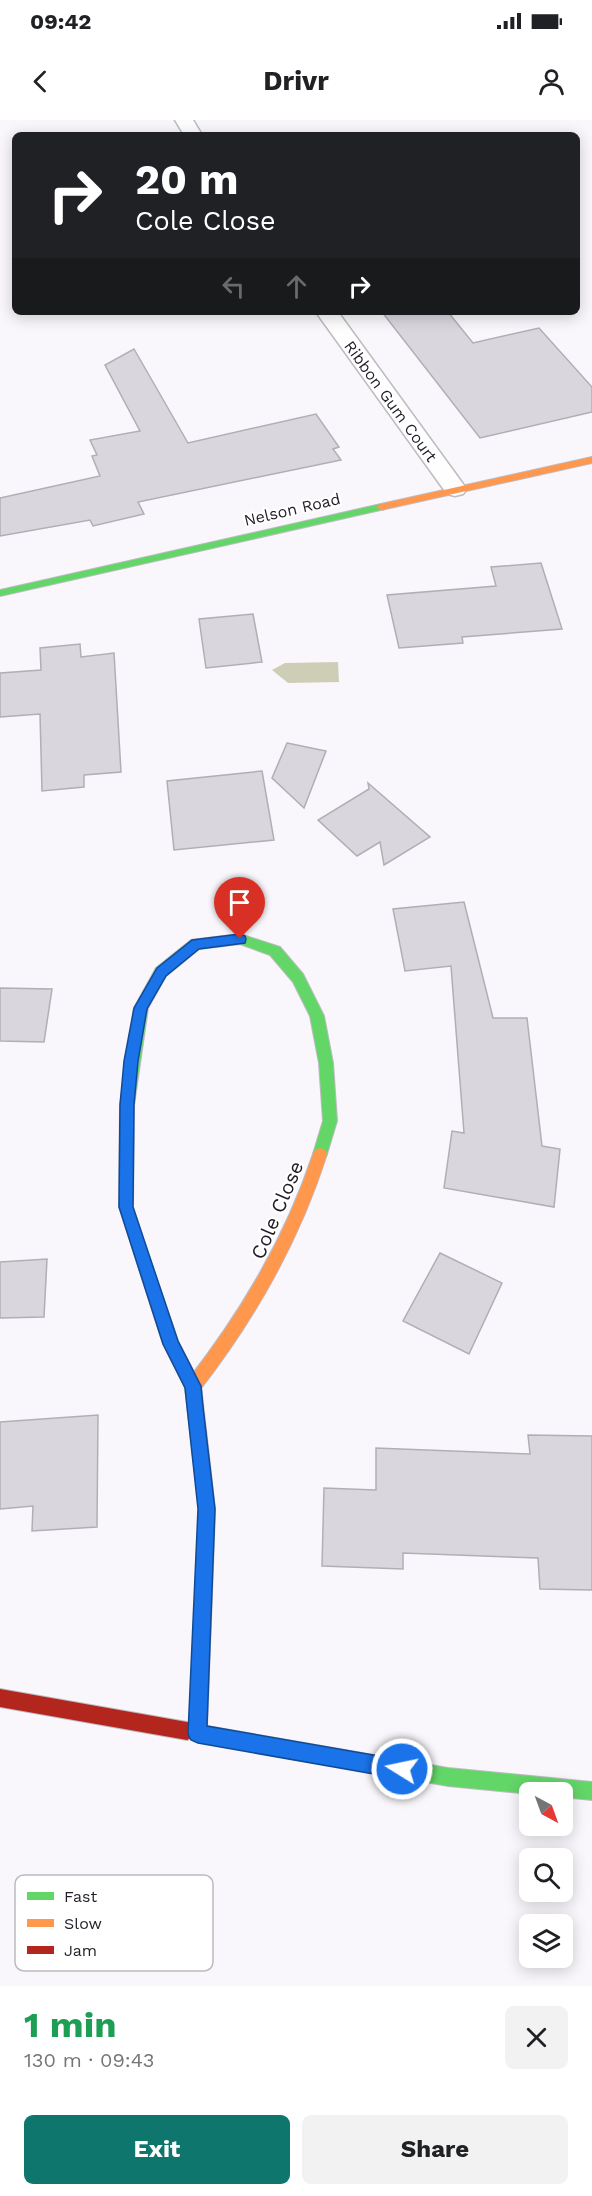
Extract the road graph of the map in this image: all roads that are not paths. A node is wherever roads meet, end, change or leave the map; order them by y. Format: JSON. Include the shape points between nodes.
{"nodes":[{"id":1,"x":329,"y":315,"type":"edge"},
{"id":2,"x":592,"y":460,"type":"edge"},
{"id":3,"x":455,"y":489,"type":"junction"},
{"id":4,"x":0,"y":593,"type":"edge"},
{"id":5,"x":193,"y":1386,"type":"junction"},
{"id":6,"x":0,"y":1698,"type":"edge"},
{"id":7,"x":198,"y":1734,"type":"junction"},
{"id":8,"x":592,"y":1791,"type":"edge"}],
"edges":[{"from":1,"to":3,"type":"street","name":"Ribbon Gum Court"},
{"from":2,"to":3,"type":"street","name":"Nelson Road"},
{"from":3,"to":4,"type":"street","name":"Nelson Road"},
{"from":5,"to":5,"type":"street","name":"Cole Close","via":[[171,1344],[126,1207],[131,1061],[141,1008],[161,972],[196,944],[240,939],[275,951],[308,997],[317,1016],[326,1063],[330,1121],[309,1193],[270,1274],[226,1344]]},
{"from":5,"to":7,"type":"street","name":"Cole Close","via":[[207,1509]]},
{"from":6,"to":7,"type":"street"},
{"from":7,"to":8,"type":"street","via":[[448,1778]]}]}
